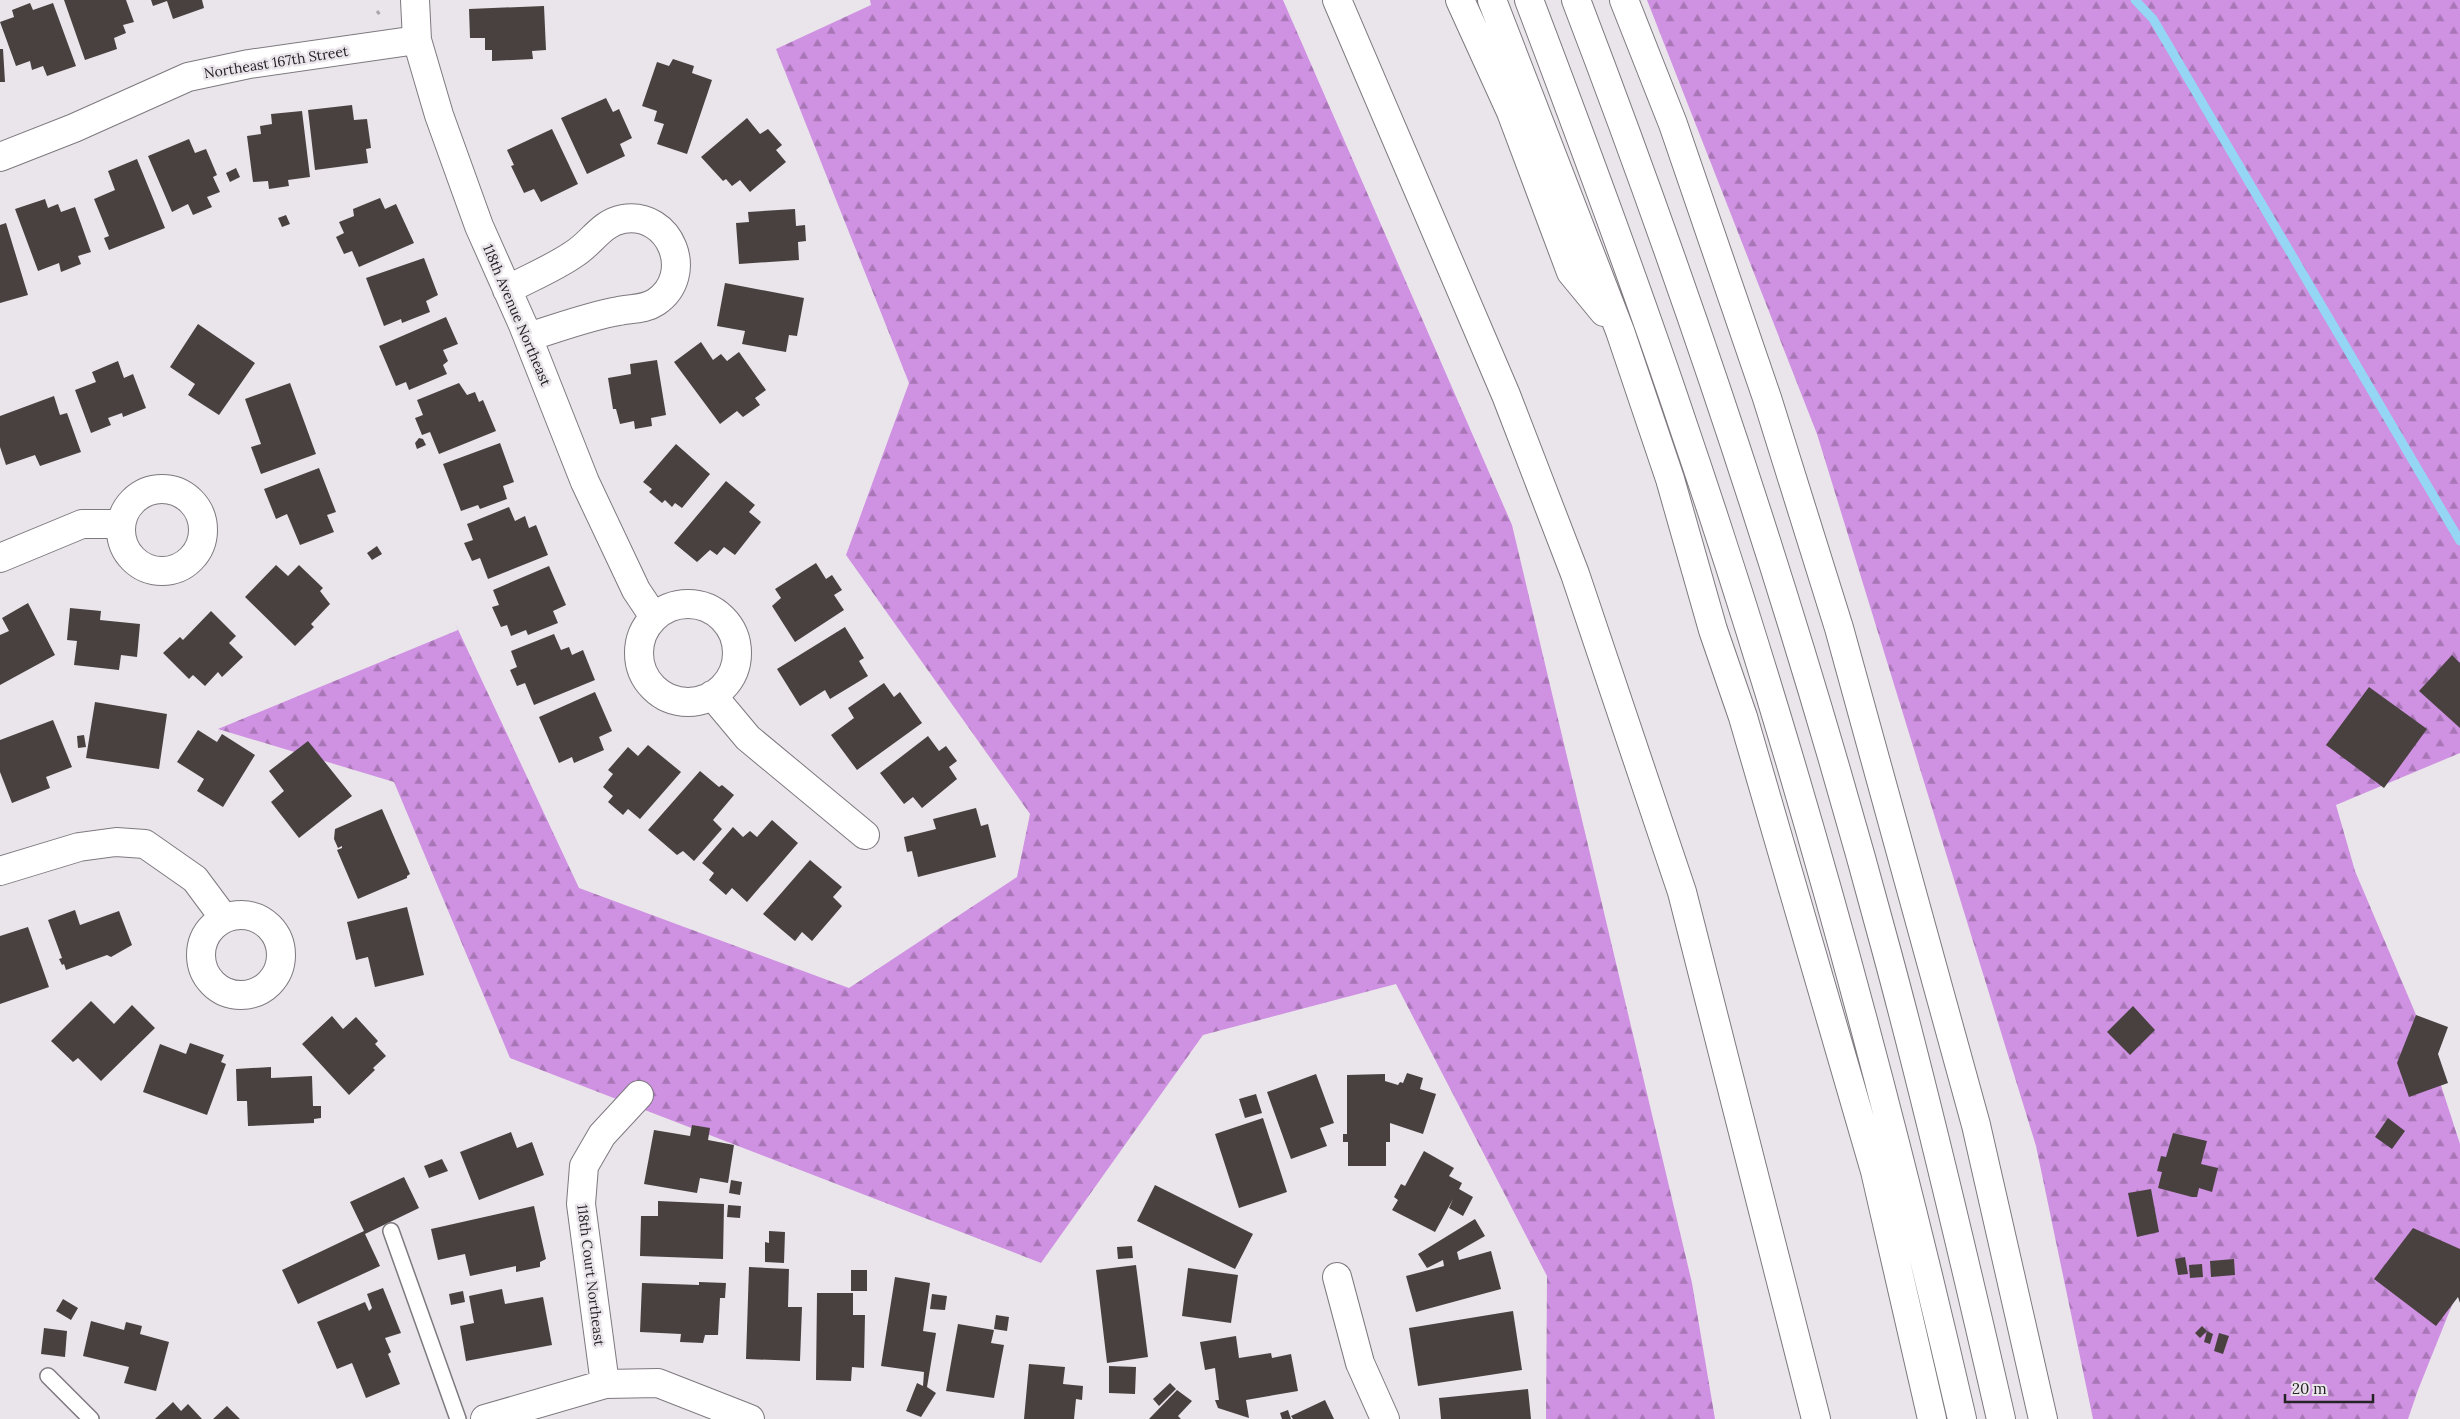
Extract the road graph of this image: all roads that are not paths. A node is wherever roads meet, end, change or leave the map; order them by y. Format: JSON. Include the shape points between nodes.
{"nodes":[{"id":1,"x":415,"y":0,"type":"edge"},
{"id":2,"x":1337,"y":0,"type":"edge"},
{"id":3,"x":1460,"y":0,"type":"edge"},
{"id":4,"x":1492,"y":0,"type":"edge"},
{"id":5,"x":1529,"y":0,"type":"edge"},
{"id":6,"x":1576,"y":0,"type":"edge"},
{"id":7,"x":1624,"y":0,"type":"edge"},
{"id":8,"x":418,"y":40,"type":"junction"},
{"id":9,"x":0,"y":157,"type":"edge"},
{"id":10,"x":507,"y":290,"type":"junction"},
{"id":11,"x":1620,"y":331,"type":"junction"},
{"id":12,"x":528,"y":337,"type":"junction"},
{"id":13,"x":120,"y":524,"type":"dead end"},
{"id":14,"x":0,"y":558,"type":"edge"},
{"id":15,"x":654,"y":617,"type":"junction"},
{"id":16,"x":712,"y":695,"type":"junction"},
{"id":17,"x":864,"y":834,"type":"dead end"},
{"id":18,"x":0,"y":871,"type":"edge"},
{"id":19,"x":224,"y":918,"type":"dead end"},
{"id":20,"x":639,"y":1095,"type":"dead end"},
{"id":21,"x":391,"y":1231,"type":"dead end"},
{"id":22,"x":1337,"y":1277,"type":"dead end"},
{"id":23,"x":48,"y":1376,"type":"dead end"},
{"id":24,"x":605,"y":1384,"type":"junction"},
{"id":25,"x":90,"y":1419,"type":"edge"},
{"id":26,"x":458,"y":1419,"type":"edge"},
{"id":27,"x":485,"y":1419,"type":"edge"},
{"id":28,"x":750,"y":1419,"type":"edge"},
{"id":29,"x":1385,"y":1419,"type":"edge"},
{"id":30,"x":1816,"y":1419,"type":"edge"},
{"id":31,"x":1932,"y":1419,"type":"edge"},
{"id":32,"x":1962,"y":1419,"type":"edge"},
{"id":33,"x":2001,"y":1419,"type":"edge"},
{"id":34,"x":2043,"y":1419,"type":"edge"}],
"edges":[{"from":1,"to":8,"type":"main road","name":"118th Avenue Northeast"},
{"from":2,"to":30,"type":"main road","via":[[1506,395],[1581,593],[1682,892]]},
{"from":3,"to":11,"type":"main road","via":[[1511,112],[1571,272]]},
{"from":4,"to":11,"type":"main road"},
{"from":5,"to":32,"type":"main road","via":[[1685,430],[1781,733],[1885,1103]]},
{"from":6,"to":33,"type":"main road","via":[[1658,220],[1791,620],[1886,948],[1967,1267]]},
{"from":7,"to":34,"type":"main road","via":[[1672,124],[1748,344],[1839,628],[1976,1125]]},
{"from":8,"to":9,"type":"main road","name":"Northeast 167th Street","via":[[249,64],[188,77]]},
{"from":8,"to":10,"type":"main road","name":"118th Avenue Northeast","via":[[479,226]]},
{"from":10,"to":12,"type":"main road","name":"118th Avenue Northeast"},
{"from":10,"to":12,"type":"main road","via":[[576,254],[598,231],[622,219],[635,218],[660,228],[675,250],[676,274],[664,296],[655,303],[644,308],[619,310]]},
{"from":11,"to":31,"type":"main road","via":[[1670,479],[1743,717],[1875,1171]]},
{"from":12,"to":15,"type":"main road","name":"118th Avenue Northeast","via":[[585,482],[636,590]]},
{"from":13,"to":14,"type":"main road","via":[[82,524]]},
{"from":15,"to":16,"type":"main road","via":[[640,641],[641,669],[647,681],[669,699],[696,702]]},
{"from":15,"to":16,"type":"main road","via":[[666,609],[693,604],[713,611],[728,625],[737,651],[735,665],[730,678]]},
{"from":16,"to":17,"type":"main road","via":[[748,738]]},
{"from":18,"to":19,"type":"main road","via":[[79,847],[116,842],[145,844],[195,879]]},
{"from":20,"to":24,"type":"main road","name":"118th Court Northeast","via":[[602,1135],[584,1166],[581,1204]]},
{"from":21,"to":26,"type":"lane"},
{"from":22,"to":29,"type":"main road","via":[[1360,1363]]},
{"from":23,"to":25,"type":"lane"},
{"from":24,"to":27,"type":"main road"},
{"from":24,"to":28,"type":"main road","via":[[658,1383]]}]}
